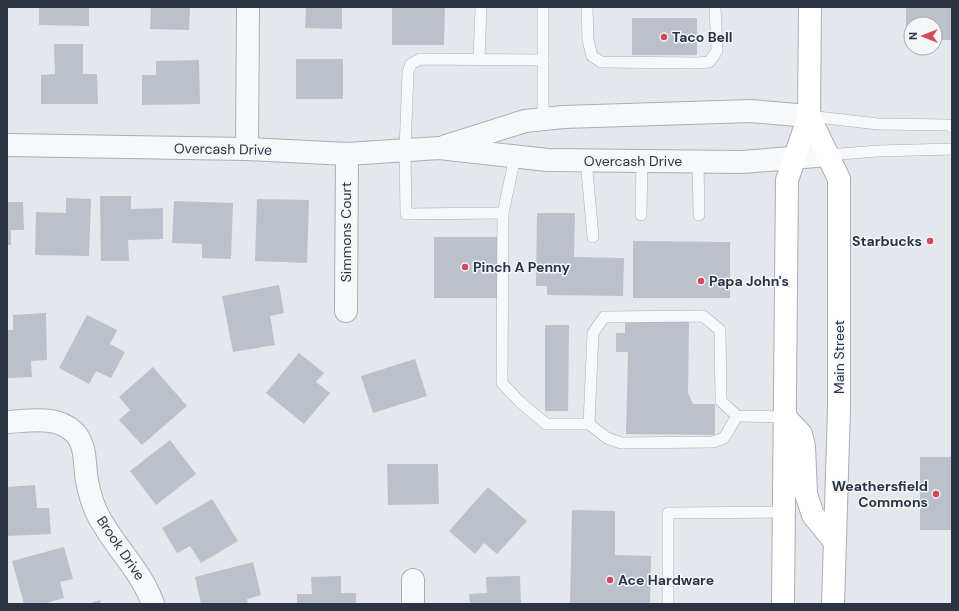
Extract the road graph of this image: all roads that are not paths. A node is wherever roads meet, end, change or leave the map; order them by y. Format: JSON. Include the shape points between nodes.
{"nodes":[{"id":1,"x":248,"y":7,"type":"edge"},
{"id":2,"x":481,"y":7,"type":"edge"},
{"id":3,"x":543,"y":7,"type":"edge"},
{"id":4,"x":587,"y":7,"type":"edge"},
{"id":5,"x":715,"y":7,"type":"edge"},
{"id":6,"x":810,"y":7,"type":"edge"},
{"id":7,"x":479,"y":59,"type":"junction"},
{"id":8,"x":543,"y":60,"type":"junction"},
{"id":9,"x":809,"y":116,"type":"junction"},
{"id":10,"x":543,"y":119,"type":"junction"},
{"id":11,"x":952,"y":127,"type":"edge"},
{"id":12,"x":7,"y":145,"type":"edge"},
{"id":13,"x":439,"y":148,"type":"junction"},
{"id":14,"x":247,"y":149,"type":"junction"},
{"id":15,"x":952,"y":149,"type":"edge"},
{"id":16,"x":405,"y":150,"type":"junction"},
{"id":17,"x":347,"y":154,"type":"junction"},
{"id":18,"x":828,"y":155,"type":"junction"},
{"id":19,"x":515,"y":157,"type":"junction"},
{"id":20,"x":795,"y":158,"type":"junction"},
{"id":21,"x":586,"y":160,"type":"junction"},
{"id":22,"x":642,"y":161,"type":"junction"},
{"id":23,"x":698,"y":161,"type":"junction"},
{"id":24,"x":502,"y":213,"type":"junction"},
{"id":25,"x":641,"y":215,"type":"dead end"},
{"id":26,"x":699,"y":215,"type":"dead end"},
{"id":27,"x":593,"y":237,"type":"dead end"},
{"id":28,"x":346,"y":311,"type":"dead end"},
{"id":29,"x":737,"y":416,"type":"junction"},
{"id":30,"x":785,"y":417,"type":"junction"},
{"id":31,"x":7,"y":422,"type":"edge"},
{"id":32,"x":589,"y":424,"type":"junction"},
{"id":33,"x":784,"y":512,"type":"junction"},
{"id":34,"x":835,"y":542,"type":"junction"},
{"id":35,"x":413,"y":580,"type":"dead end"},
{"id":36,"x":153,"y":604,"type":"edge"},
{"id":37,"x":413,"y":604,"type":"edge"},
{"id":38,"x":668,"y":604,"type":"edge"},
{"id":39,"x":783,"y":604,"type":"edge"},
{"id":40,"x":833,"y":604,"type":"edge"}],
"edges":[{"from":1,"to":14,"type":"street"},
{"from":2,"to":7,"type":"lane"},
{"from":3,"to":8,"type":"lane"},
{"from":4,"to":5,"type":"lane","via":[[588,40],[592,56],[601,62],[697,63],[709,62],[717,51]]},
{"from":6,"to":9,"type":"main road","name":"Main Street"},
{"from":7,"to":8,"type":"lane"},
{"from":7,"to":16,"type":"lane","via":[[420,59],[411,64],[408,72]]},
{"from":8,"to":10,"type":"lane"},
{"from":9,"to":10,"type":"street","name":"Overcash Drive","via":[[751,111]]},
{"from":9,"to":11,"type":"lane","via":[[878,124]]},
{"from":9,"to":18,"type":"main road","name":"Main Street"},
{"from":9,"to":20,"type":"main road","name":"Main Street"},
{"from":10,"to":13,"type":"street","name":"Overcash Drive","via":[[525,121]]},
{"from":12,"to":14,"type":"street","name":"Overcash Drive"},
{"from":13,"to":16,"type":"street","name":"Overcash Drive"},
{"from":13,"to":19,"type":"street","name":"Overcash Drive"},
{"from":14,"to":17,"type":"street","name":"Overcash Drive"},
{"from":15,"to":18,"type":"lane"},
{"from":16,"to":17,"type":"street","name":"Overcash Drive"},
{"from":16,"to":24,"type":"lane","via":[[406,214]]},
{"from":17,"to":28,"type":"street","name":"Simmons Court"},
{"from":18,"to":20,"type":"street","name":"Overcash Drive"},
{"from":18,"to":34,"type":"main road","name":"Main Street","via":[[839,179],[839,408]]},
{"from":19,"to":21,"type":"street","name":"Overcash Drive"},
{"from":19,"to":24,"type":"lane"},
{"from":20,"to":23,"type":"street","name":"Overcash Drive","via":[[742,162]]},
{"from":20,"to":30,"type":"main road","name":"Main Street","via":[[787,180]]},
{"from":21,"to":22,"type":"street","name":"Overcash Drive"},
{"from":21,"to":27,"type":"lane"},
{"from":22,"to":23,"type":"street","name":"Overcash Drive"},
{"from":22,"to":25,"type":"lane"},
{"from":23,"to":26,"type":"lane"},
{"from":24,"to":32,"type":"lane","via":[[502,383],[546,424]]},
{"from":29,"to":30,"type":"lane"},
{"from":29,"to":32,"type":"lane","via":[[724,438],[713,442],[621,442],[607,438]]},
{"from":29,"to":32,"type":"lane","via":[[721,401],[720,330],[703,316],[604,317],[593,333]]},
{"from":30,"to":33,"type":"main road","name":"Main Street"},
{"from":30,"to":34,"type":"main road","via":[[801,434],[806,494],[814,515]]},
{"from":31,"to":36,"type":"street","name":"Brook Drive","via":[[54,421],[67,427],[78,438],[82,445],[89,490],[96,510],[104,526],[142,579]]},
{"from":33,"to":38,"type":"lane","via":[[668,513]]},
{"from":33,"to":39,"type":"main road","name":"Main Street"},
{"from":34,"to":40,"type":"main road","name":"Main Street"},
{"from":35,"to":37,"type":"street"}]}
